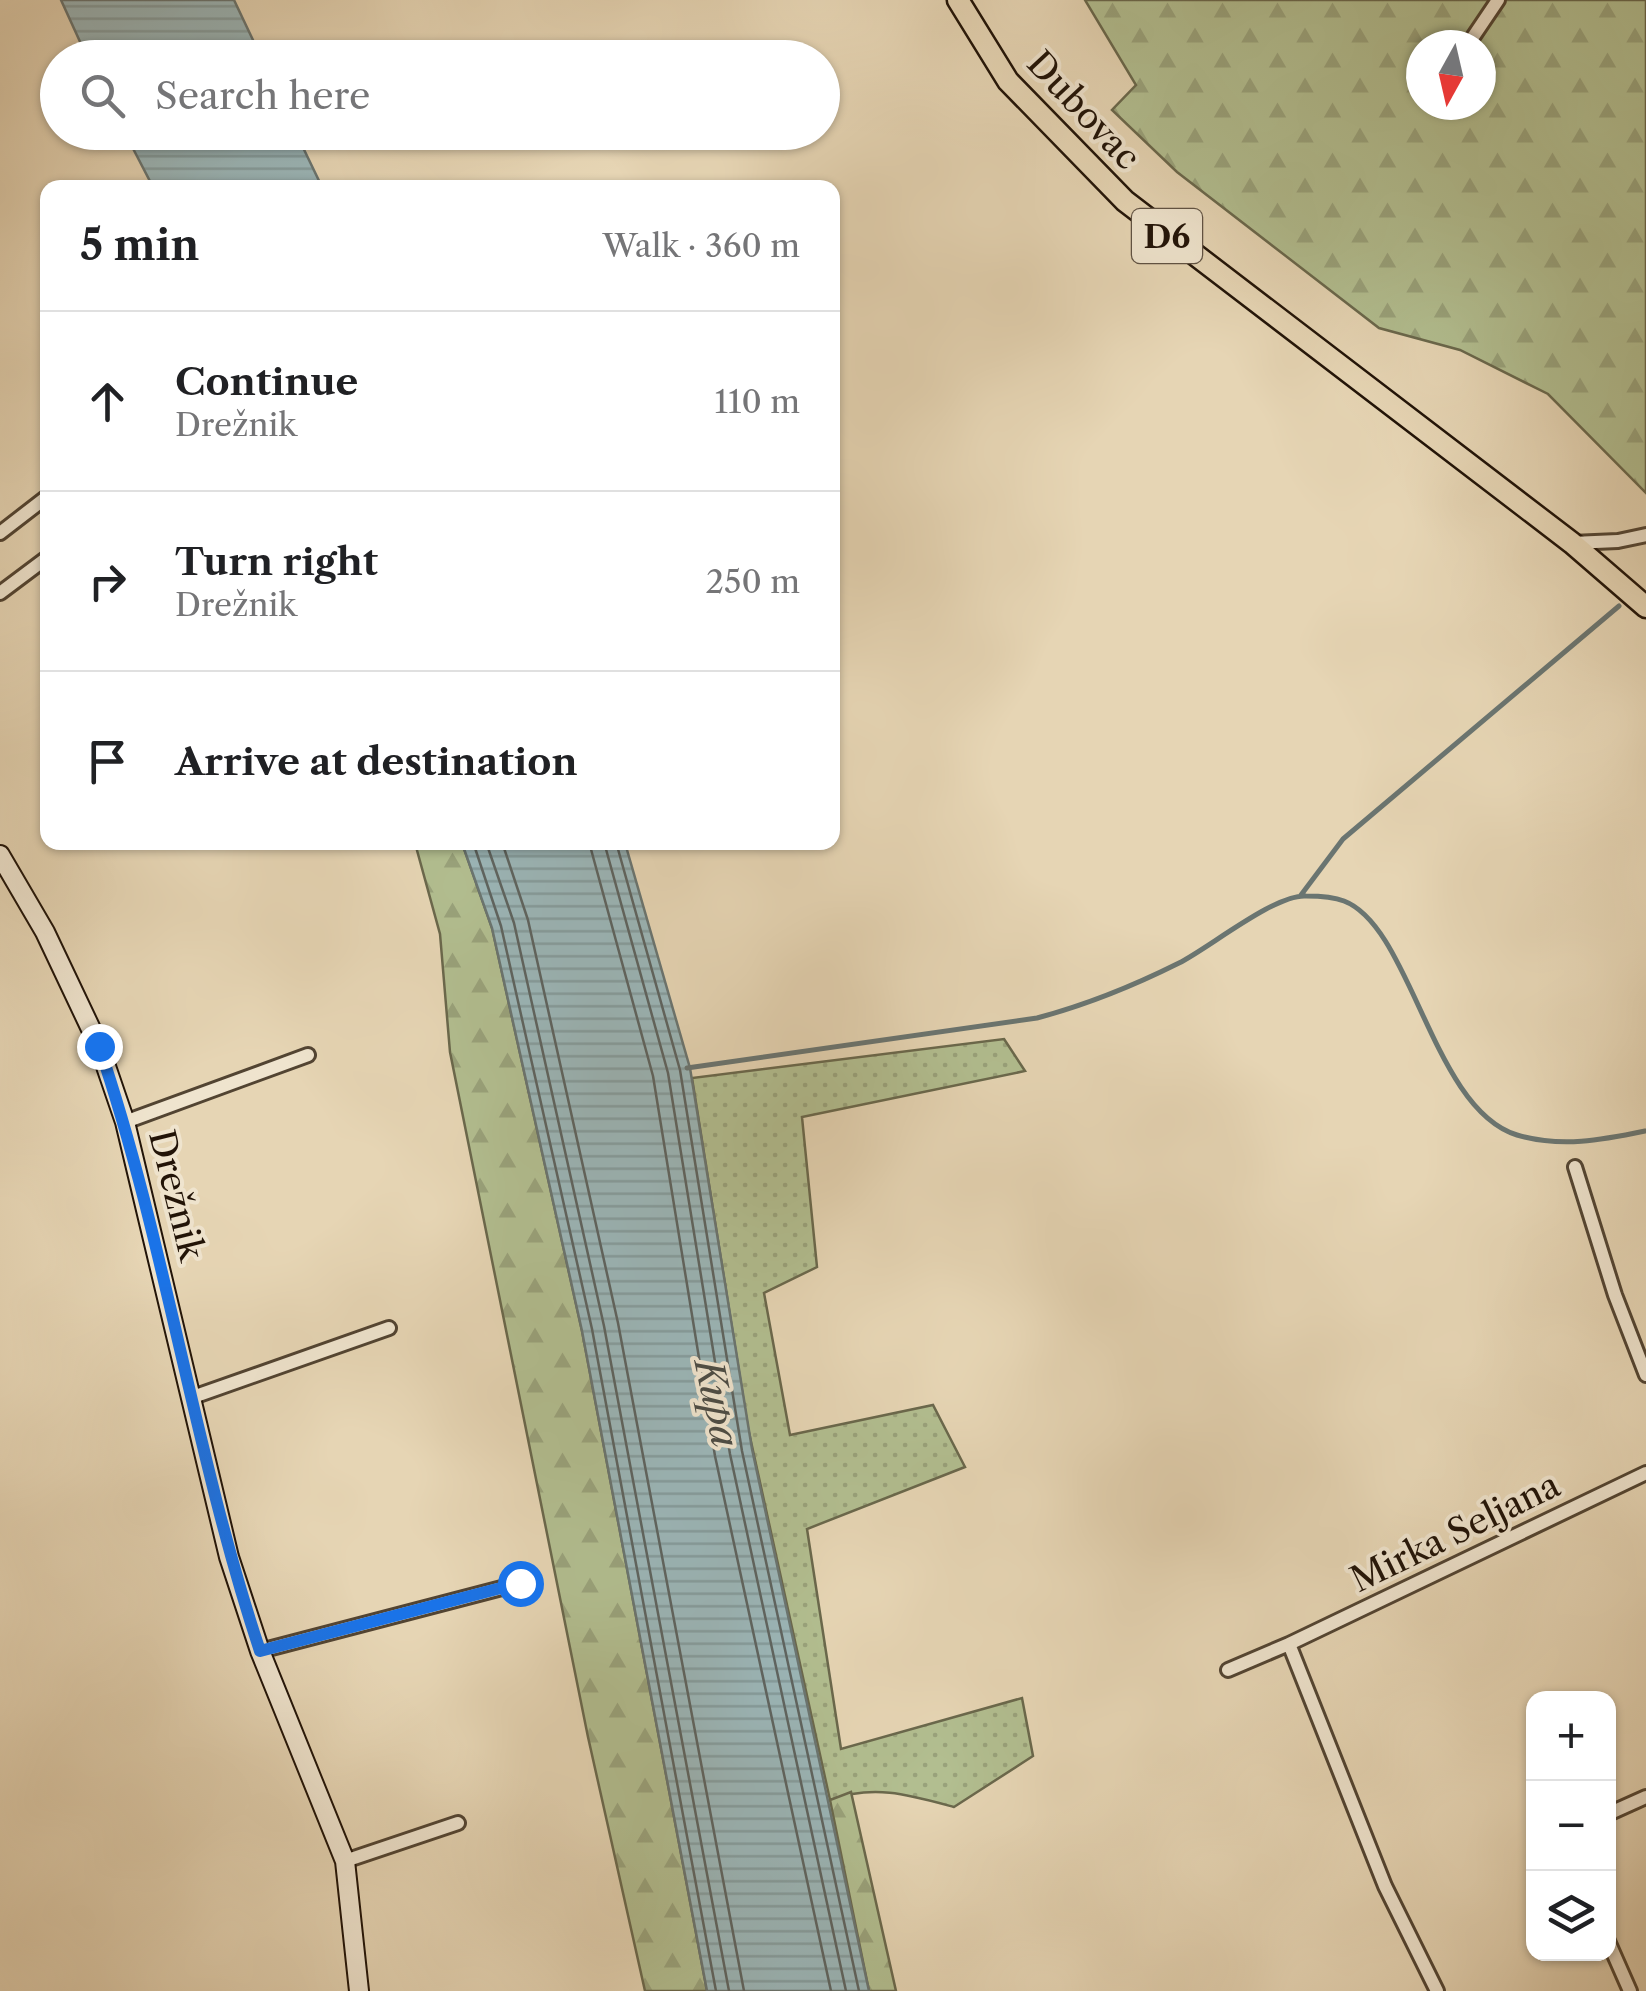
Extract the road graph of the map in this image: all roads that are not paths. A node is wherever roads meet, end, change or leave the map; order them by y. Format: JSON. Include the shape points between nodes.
{"nodes":[{"id":1,"x":958,"y":0,"type":"edge"},
{"id":2,"x":1498,"y":0,"type":"edge"},
{"id":3,"x":1477,"y":30,"type":"edge"},
{"id":4,"x":40,"y":502,"type":"edge"},
{"id":5,"x":0,"y":533,"type":"edge"},
{"id":6,"x":1646,"y":534,"type":"edge"},
{"id":7,"x":1572,"y":543,"type":"junction"},
{"id":8,"x":40,"y":563,"type":"edge"},
{"id":9,"x":0,"y":593,"type":"edge"},
{"id":10,"x":1646,"y":607,"type":"edge"},
{"id":11,"x":0,"y":854,"type":"edge"},
{"id":12,"x":308,"y":1054,"type":"dead end"},
{"id":13,"x":125,"y":1122,"type":"junction"},
{"id":14,"x":1575,"y":1167,"type":"dead end"},
{"id":15,"x":389,"y":1328,"type":"dead end"},
{"id":16,"x":1646,"y":1375,"type":"edge"},
{"id":17,"x":193,"y":1397,"type":"junction"},
{"id":18,"x":1646,"y":1473,"type":"edge"},
{"id":19,"x":520,"y":1583,"type":"dead end"},
{"id":20,"x":1289,"y":1644,"type":"junction"},
{"id":21,"x":260,"y":1651,"type":"junction"},
{"id":22,"x":1228,"y":1670,"type":"dead end"},
{"id":23,"x":1646,"y":1797,"type":"edge"},
{"id":24,"x":1616,"y":1810,"type":"edge"},
{"id":25,"x":458,"y":1823,"type":"dead end"},
{"id":26,"x":345,"y":1861,"type":"junction"},
{"id":27,"x":1616,"y":1959,"type":"edge"},
{"id":28,"x":359,"y":1991,"type":"edge"},
{"id":29,"x":1438,"y":1991,"type":"edge"},
{"id":30,"x":1630,"y":1991,"type":"edge"}],
"edges":[{"from":1,"to":7,"type":"main road","name":"Dubovac","number":"D6","via":[[1008,81],[1124,200]]},
{"from":2,"to":3,"type":"street"},
{"from":4,"to":5,"type":"street"},
{"from":6,"to":7,"type":"street"},
{"from":7,"to":10,"type":"main road","number":"D6"},
{"from":8,"to":9,"type":"street"},
{"from":11,"to":13,"type":"street","name":"Drežnik","via":[[99,1046]]},
{"from":12,"to":13,"type":"street"},
{"from":13,"to":17,"type":"street","name":"Drežnik"},
{"from":14,"to":16,"type":"street"},
{"from":15,"to":17,"type":"street"},
{"from":17,"to":21,"type":"street","name":"Drežnik","via":[[229,1558]]},
{"from":18,"to":20,"type":"street","name":"Mirka Seljana"},
{"from":19,"to":21,"type":"street"},
{"from":20,"to":22,"type":"street","name":"Mirka Seljana"},
{"from":20,"to":29,"type":"street","via":[[1385,1886]]},
{"from":21,"to":26,"type":"street","name":"Drežnik"},
{"from":23,"to":24,"type":"street"},
{"from":25,"to":26,"type":"street"},
{"from":26,"to":28,"type":"street","name":"Drežnik"},
{"from":27,"to":30,"type":"street"}]}
